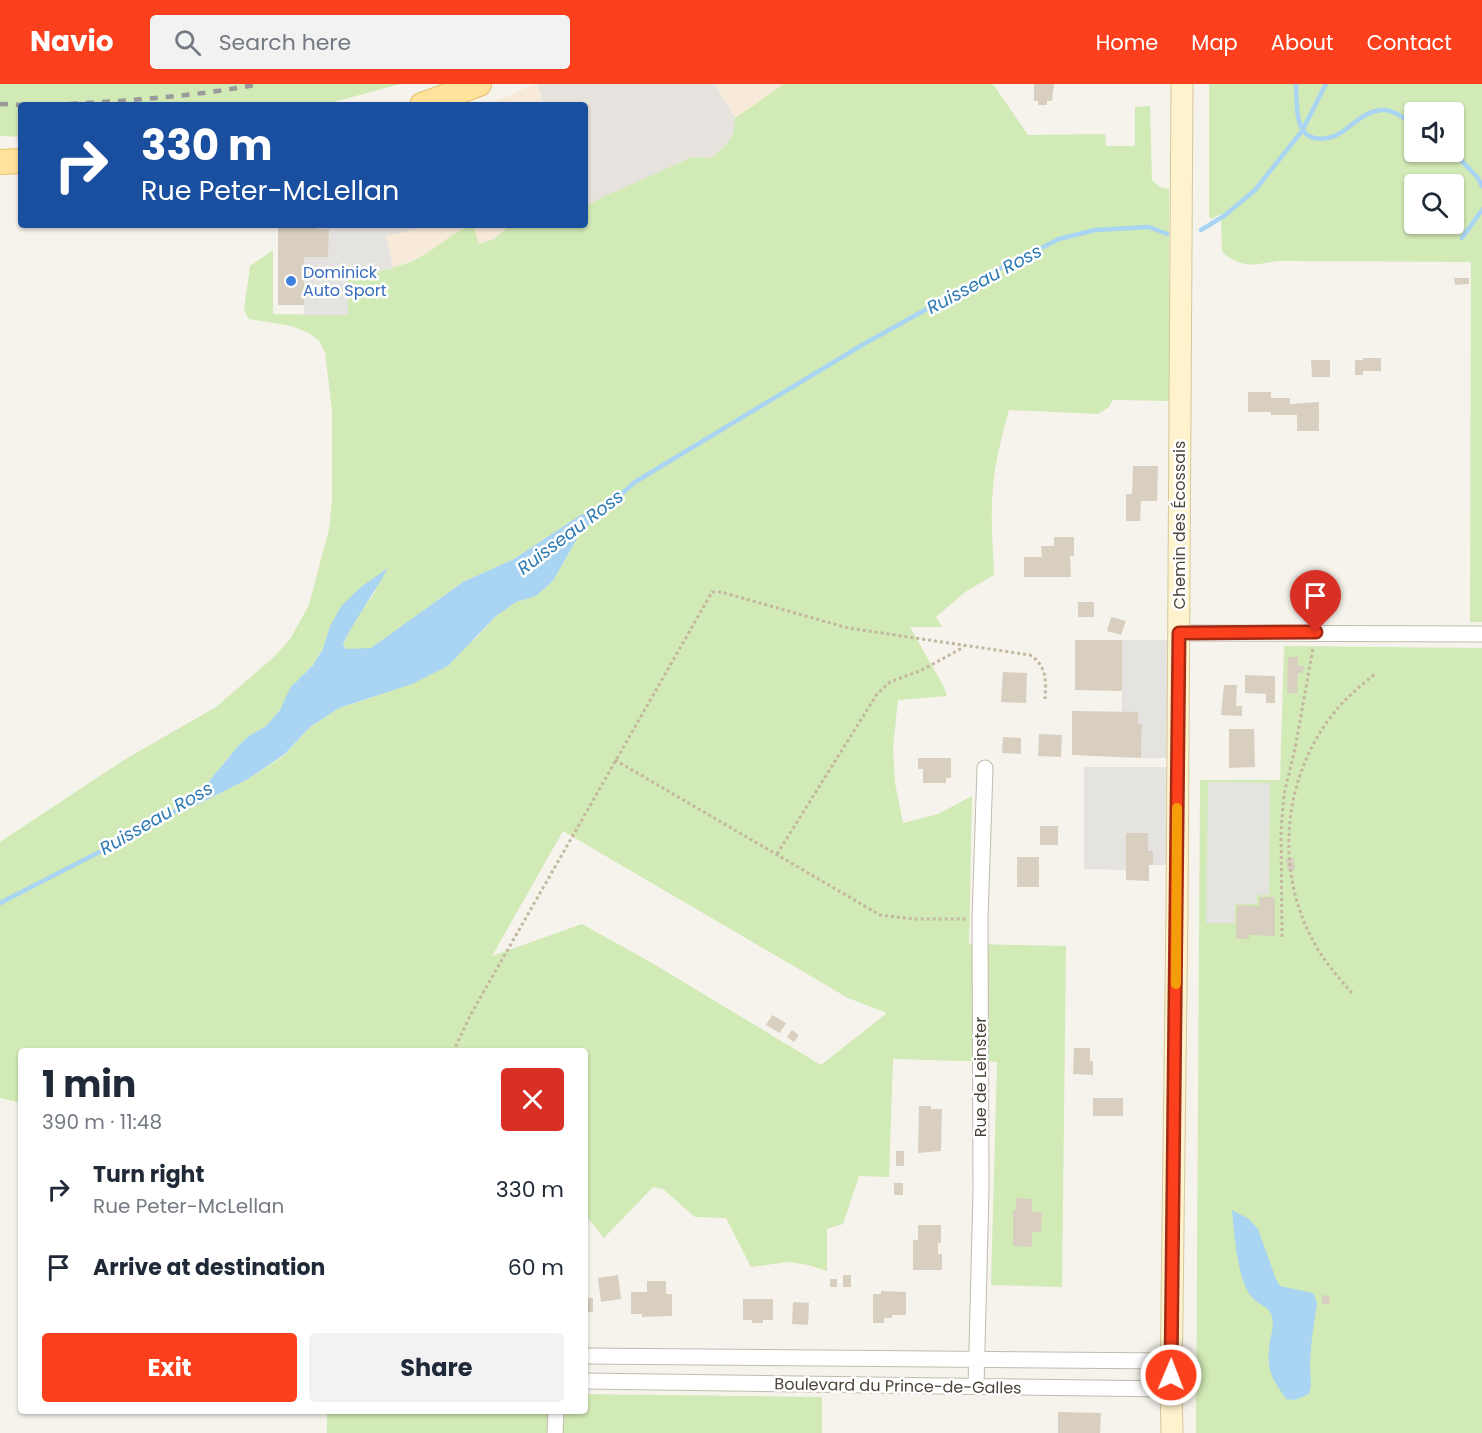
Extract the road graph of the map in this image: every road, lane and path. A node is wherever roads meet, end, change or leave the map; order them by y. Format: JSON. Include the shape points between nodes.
{"nodes":[{"id":1,"x":479,"y":84,"type":"edge"},
{"id":2,"x":1182,"y":84,"type":"edge"},
{"id":3,"x":430,"y":102,"type":"edge"},
{"id":4,"x":18,"y":161,"type":"edge"},
{"id":5,"x":0,"y":162,"type":"edge"},
{"id":6,"x":1316,"y":632,"type":"junction"},
{"id":7,"x":1179,"y":633,"type":"junction"},
{"id":8,"x":1482,"y":634,"type":"edge"},
{"id":9,"x":965,"y":646,"type":"junction"},
{"id":10,"x":1376,"y":673,"type":"dead end"},
{"id":11,"x":1045,"y":699,"type":"dead end"},
{"id":12,"x":615,"y":760,"type":"junction"},
{"id":13,"x":985,"y":768,"type":"dead end"},
{"id":14,"x":777,"y":854,"type":"junction"},
{"id":15,"x":980,"y":919,"type":"junction"},
{"id":16,"x":1282,"y":937,"type":"dead end"},
{"id":17,"x":1352,"y":993,"type":"dead end"},
{"id":18,"x":455,"y":1048,"type":"edge"},
{"id":19,"x":588,"y":1356,"type":"edge"},
{"id":20,"x":626,"y":1357,"type":"junction"},
{"id":21,"x":977,"y":1359,"type":"junction"},
{"id":22,"x":1171,"y":1362,"type":"junction"},
{"id":23,"x":588,"y":1381,"type":"edge"},
{"id":24,"x":626,"y":1382,"type":"junction"},
{"id":25,"x":976,"y":1387,"type":"junction"},
{"id":26,"x":1170,"y":1389,"type":"junction"},
{"id":27,"x":556,"y":1414,"type":"edge"},
{"id":28,"x":555,"y":1433,"type":"edge"},
{"id":29,"x":1172,"y":1433,"type":"edge"}],
"edges":[{"from":1,"to":3,"type":"main road"},
{"from":2,"to":7,"type":"main road","name":"Chemin des Écossais"},
{"from":4,"to":5,"type":"main road"},
{"from":6,"to":7,"type":"street"},
{"from":6,"to":8,"type":"street"},
{"from":6,"to":16,"type":"path","via":[[1284,794]]},
{"from":7,"to":22,"type":"main road","name":"Chemin des Écossais"},
{"from":9,"to":11,"type":"path","via":[[1030,655],[1039,660],[1044,670]]},
{"from":9,"to":12,"type":"path","via":[[848,628],[712,592]]},
{"from":9,"to":14,"type":"path","via":[[922,670],[890,682],[877,694]]},
{"from":10,"to":17,"type":"path","via":[[1350,695],[1314,743],[1298,780],[1289,830],[1289,860],[1302,918],[1332,971]]},
{"from":12,"to":14,"type":"path"},
{"from":12,"to":18,"type":"path"},
{"from":13,"to":15,"type":"street","name":"Rue de Leinster"},
{"from":14,"to":15,"type":"path","via":[[880,915]]},
{"from":15,"to":21,"type":"street","name":"Rue de Leinster"},
{"from":19,"to":20,"type":"street","name":"Boulevard du Prince-de-Galles"},
{"from":20,"to":21,"type":"street","name":"Boulevard du Prince-de-Galles"},
{"from":20,"to":24,"type":"street"},
{"from":21,"to":22,"type":"street","name":"Boulevard du Prince-de-Galles"},
{"from":21,"to":25,"type":"street","name":"Rue de Leinster"},
{"from":22,"to":26,"type":"main road","name":"Chemin des Écossais"},
{"from":23,"to":24,"type":"street","name":"Boulevard du Prince-de-Galles"},
{"from":24,"to":25,"type":"street","name":"Boulevard du Prince-de-Galles"},
{"from":25,"to":26,"type":"street","name":"Boulevard du Prince-de-Galles"},
{"from":26,"to":29,"type":"main road","name":"Chemin des Écossais"},
{"from":27,"to":28,"type":"street"}]}
